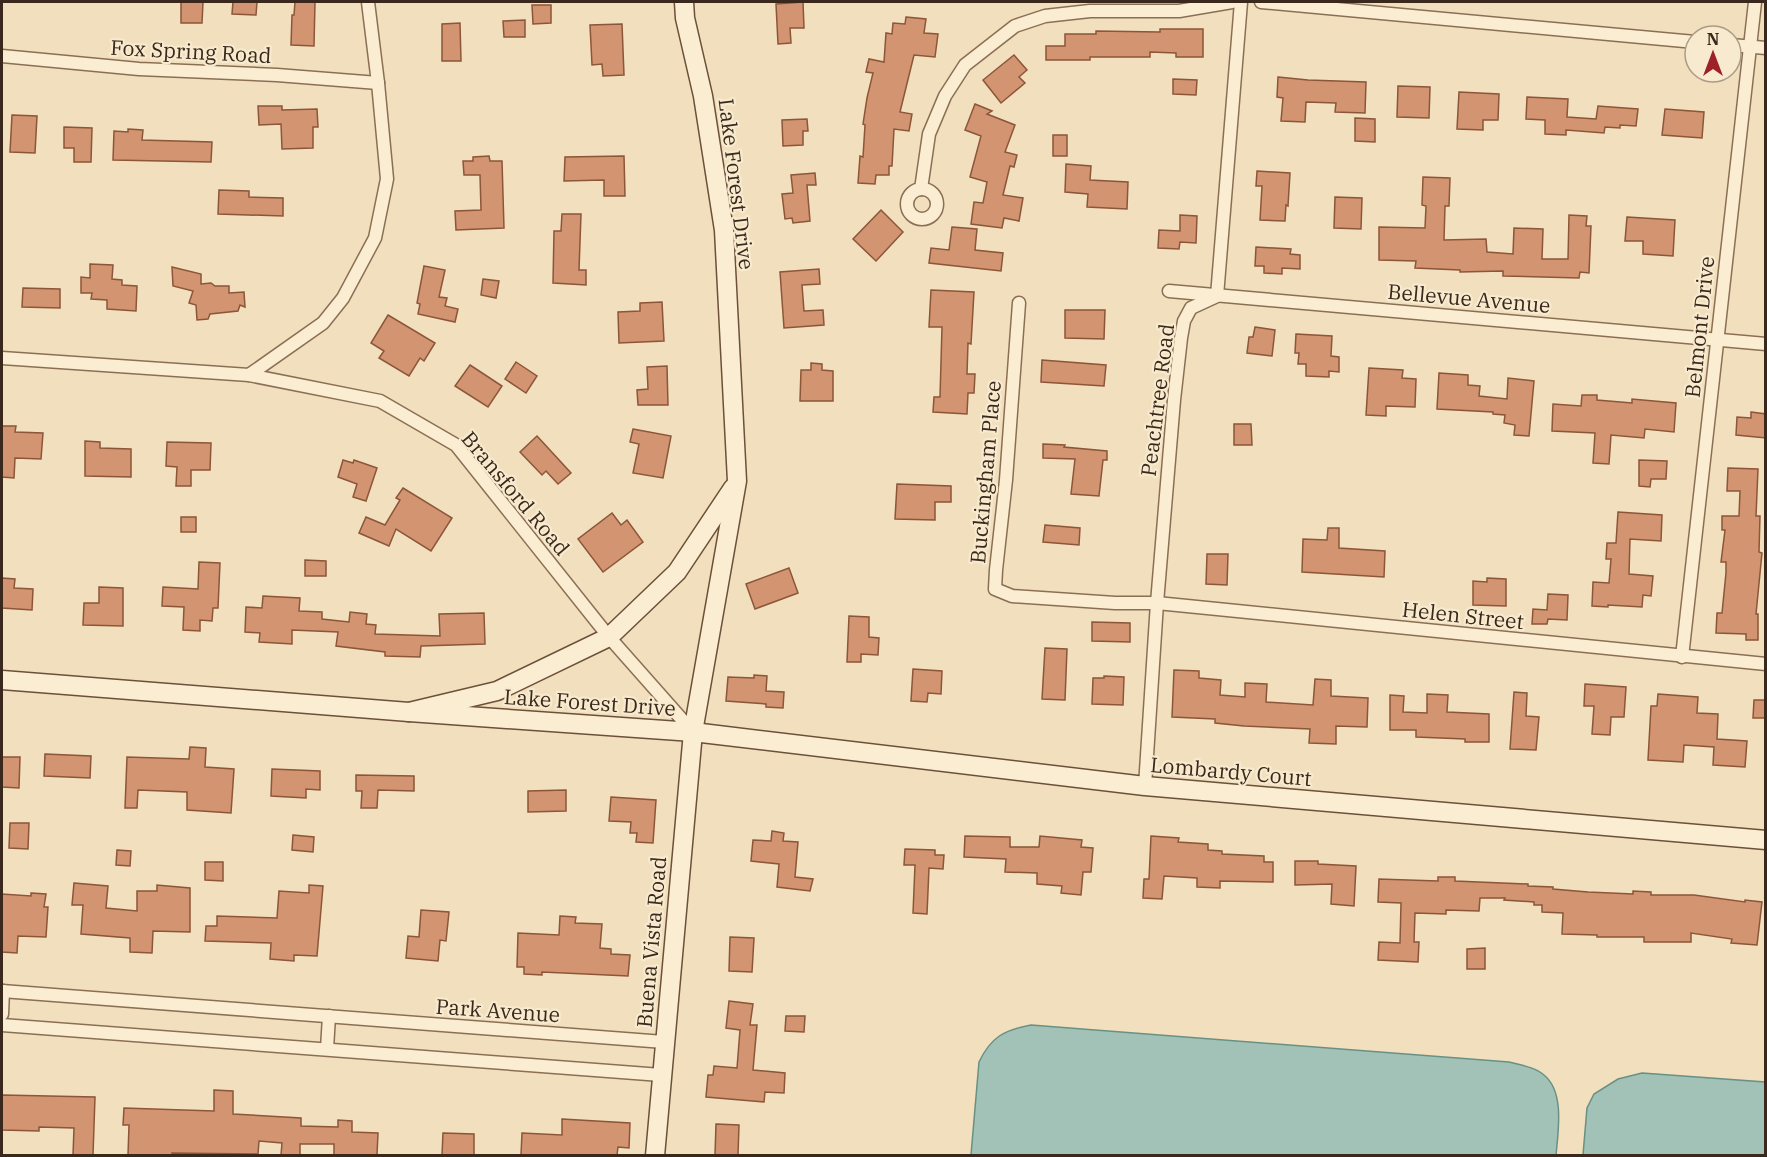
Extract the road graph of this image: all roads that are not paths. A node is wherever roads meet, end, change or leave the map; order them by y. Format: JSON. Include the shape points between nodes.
{"nodes":[{"id":1,"x":368,"y":2,"type":"edge"},
{"id":2,"x":684,"y":2,"type":"edge"},
{"id":3,"x":1232,"y":2,"type":"edge"},
{"id":4,"x":1241,"y":2,"type":"edge"},
{"id":5,"x":1261,"y":2,"type":"edge"},
{"id":6,"x":1755,"y":2,"type":"edge"},
{"id":7,"x":1683,"y":41,"type":"edge"},
{"id":8,"x":1743,"y":46,"type":"edge"},
{"id":9,"x":1750,"y":47,"type":"junction"},
{"id":10,"x":1766,"y":48,"type":"edge"},
{"id":11,"x":2,"y":56,"type":"edge"},
{"id":12,"x":378,"y":83,"type":"junction"},
{"id":13,"x":921,"y":189,"type":"dead end"},
{"id":14,"x":1169,"y":291,"type":"dead end"},
{"id":15,"x":1217,"y":296,"type":"junction"},
{"id":16,"x":1019,"y":303,"type":"dead end"},
{"id":17,"x":1718,"y":340,"type":"junction"},
{"id":18,"x":1766,"y":344,"type":"edge"},
{"id":19,"x":2,"y":358,"type":"edge"},
{"id":20,"x":249,"y":375,"type":"junction"},
{"id":21,"x":737,"y":481,"type":"junction"},
{"id":22,"x":1157,"y":603,"type":"junction"},
{"id":23,"x":609,"y":637,"type":"junction"},
{"id":24,"x":1682,"y":657,"type":"junction"},
{"id":25,"x":1766,"y":664,"type":"edge"},
{"id":26,"x":2,"y":680,"type":"edge"},
{"id":27,"x":410,"y":712,"type":"junction"},
{"id":28,"x":693,"y":732,"type":"junction"},
{"id":29,"x":1146,"y":786,"type":"junction"},
{"id":30,"x":1766,"y":840,"type":"edge"},
{"id":31,"x":2,"y":991,"type":"edge"},
{"id":32,"x":2,"y":1014,"type":"edge"},
{"id":33,"x":329,"y":1016,"type":"junction"},
{"id":34,"x":2,"y":1025,"type":"edge"},
{"id":35,"x":664,"y":1042,"type":"junction"},
{"id":36,"x":327,"y":1049,"type":"junction"},
{"id":37,"x":662,"y":1075,"type":"junction"},
{"id":38,"x":655,"y":1155,"type":"edge"}],
"edges":[{"from":1,"to":12,"type":"street"},
{"from":2,"to":21,"type":"street","name":"Lake Forest Drive","via":[[724,230]]},
{"from":3,"to":13,"type":"street","via":[[1179,11],[1090,11],[1045,16],[1016,26],[965,65],[945,96],[929,134]]},
{"from":4,"to":15,"type":"street"},
{"from":5,"to":7,"type":"street"},
{"from":6,"to":9,"type":"street","name":"Belmont Drive"},
{"from":8,"to":9,"type":"street"},
{"from":9,"to":10,"type":"street"},
{"from":9,"to":17,"type":"street","name":"Belmont Drive"},
{"from":11,"to":12,"type":"street","name":"Fox Spring Road","via":[[139,69]]},
{"from":12,"to":20,"type":"street","via":[[387,179],[375,238],[343,298],[323,323]]},
{"from":14,"to":15,"type":"street","name":"Bellevue Avenue"},
{"from":15,"to":17,"type":"street","name":"Bellevue Avenue"},
{"from":15,"to":22,"type":"street","name":"Peachtree Road","via":[[1191,308],[1184,321]]},
{"from":16,"to":22,"type":"street","name":"Buckingham Place","via":[[995,589],[1012,596]]},
{"from":17,"to":18,"type":"street","name":"Bellevue Avenue"},
{"from":17,"to":24,"type":"street","name":"Belmont Drive"},
{"from":19,"to":20,"type":"street","name":"Bransford Road"},
{"from":20,"to":23,"type":"street","name":"Bransford Road","via":[[381,401],[456,445]]},
{"from":21,"to":23,"type":"street","name":"Lake Forest Drive","via":[[677,572]]},
{"from":21,"to":28,"type":"street","name":"Lake Forest Drive"},
{"from":22,"to":24,"type":"street","name":"Helen Street"},
{"from":22,"to":29,"type":"street","name":"Peachtree Road"},
{"from":23,"to":27,"type":"street","name":"Lake Forest Drive","via":[[497,691]]},
{"from":23,"to":28,"type":"street","name":"Bransford Road"},
{"from":24,"to":25,"type":"street","name":"Helen Street"},
{"from":26,"to":27,"type":"street","name":"Lake Forest Drive"},
{"from":27,"to":28,"type":"street","name":"Lake Forest Drive"},
{"from":28,"to":29,"type":"street","name":"Lombardy Court"},
{"from":28,"to":35,"type":"street","name":"Buena Vista Road"},
{"from":29,"to":30,"type":"street","name":"Lombardy Court"},
{"from":31,"to":32,"type":"street","name":"Park Avenue"},
{"from":31,"to":33,"type":"street","name":"Park Avenue"},
{"from":33,"to":35,"type":"street","name":"Park Avenue"},
{"from":33,"to":36,"type":"street"},
{"from":34,"to":36,"type":"street"},
{"from":35,"to":37,"type":"street","name":"Buena Vista Road"},
{"from":36,"to":37,"type":"street"},
{"from":37,"to":38,"type":"street","name":"Buena Vista Road"}]}
